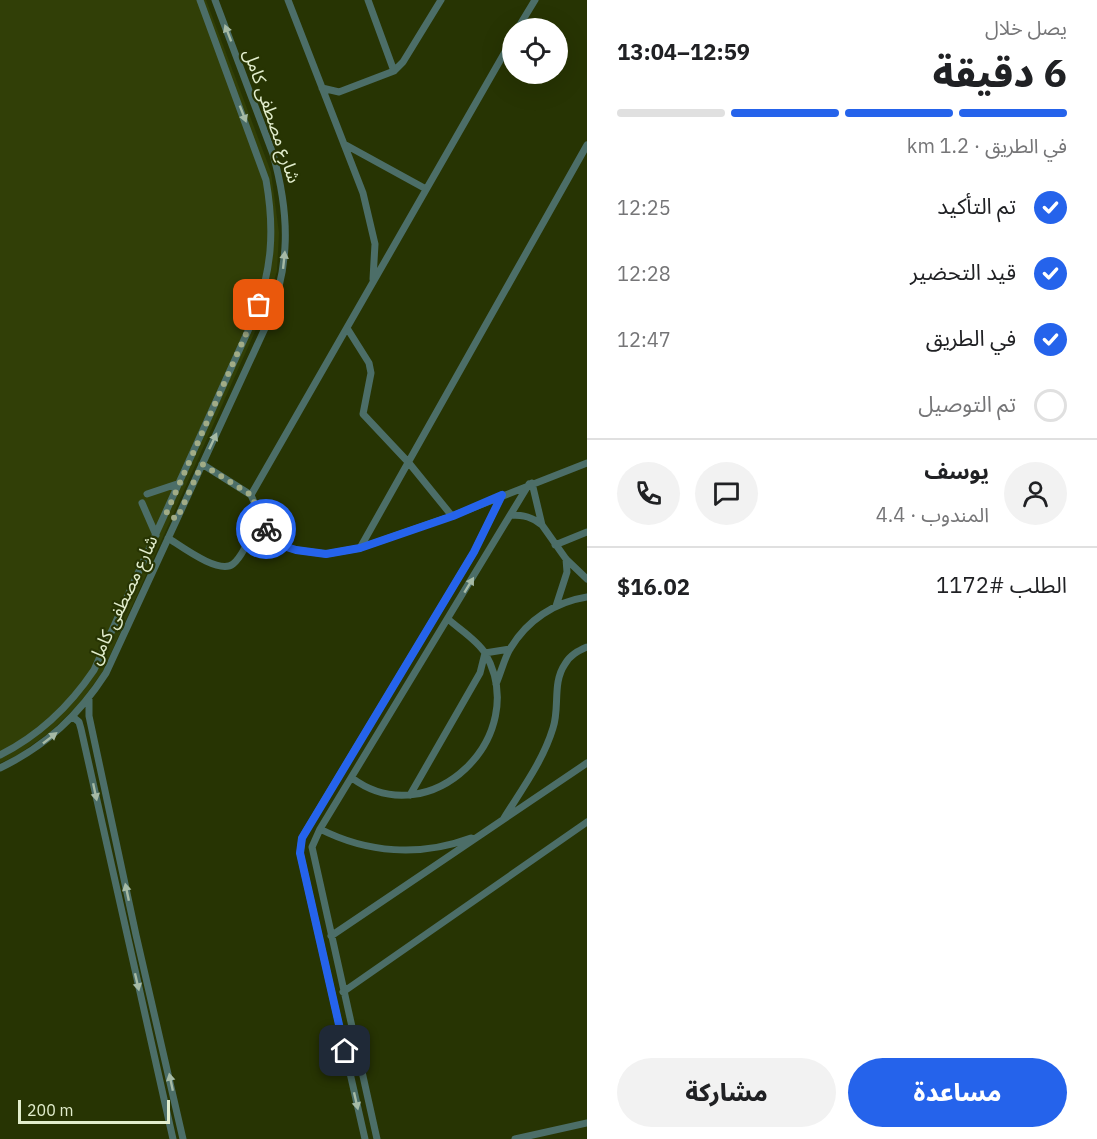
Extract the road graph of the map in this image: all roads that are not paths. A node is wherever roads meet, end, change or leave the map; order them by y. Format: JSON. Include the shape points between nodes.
{"nodes":[{"id":1,"x":200,"y":0,"type":"edge"},
{"id":2,"x":215,"y":0,"type":"edge"},
{"id":3,"x":288,"y":0,"type":"edge"},
{"id":4,"x":368,"y":0,"type":"edge"},
{"id":5,"x":441,"y":0,"type":"edge"},
{"id":6,"x":535,"y":0,"type":"edge"},
{"id":7,"x":524,"y":18,"type":"edge"},
{"id":8,"x":502,"y":57,"type":"edge"},
{"id":9,"x":394,"y":71,"type":"junction"},
{"id":10,"x":322,"y":88,"type":"junction"},
{"id":11,"x":344,"y":144,"type":"junction"},
{"id":12,"x":587,"y":146,"type":"edge"},
{"id":13,"x":273,"y":154,"type":"junction"},
{"id":14,"x":260,"y":159,"type":"junction"},
{"id":15,"x":426,"y":189,"type":"junction"},
{"id":16,"x":373,"y":282,"type":"junction"},
{"id":17,"x":347,"y":328,"type":"junction"},
{"id":18,"x":587,"y":462,"type":"edge"},
{"id":19,"x":409,"y":463,"type":"junction"},
{"id":20,"x":202,"y":464,"type":"junction"},
{"id":21,"x":180,"y":483,"type":"junction"},
{"id":22,"x":531,"y":484,"type":"junction"},
{"id":23,"x":147,"y":494,"type":"dead end"},
{"id":24,"x":251,"y":495,"type":"junction"},
{"id":25,"x":502,"y":495,"type":"junction"},
{"id":26,"x":142,"y":503,"type":"dead end"},
{"id":27,"x":170,"y":505,"type":"junction"},
{"id":28,"x":181,"y":510,"type":"junction"},
{"id":29,"x":166,"y":514,"type":"junction"},
{"id":30,"x":511,"y":515,"type":"junction"},
{"id":31,"x":453,"y":516,"type":"junction"},
{"id":32,"x":177,"y":519,"type":"junction"},
{"id":33,"x":542,"y":525,"type":"junction"},
{"id":34,"x":587,"y":532,"type":"edge"},
{"id":35,"x":156,"y":535,"type":"junction"},
{"id":36,"x":168,"y":538,"type":"junction"},
{"id":37,"x":271,"y":542,"type":"junction"},
{"id":38,"x":555,"y":544,"type":"junction"},
{"id":39,"x":360,"y":548,"type":"junction"},
{"id":40,"x":566,"y":559,"type":"junction"},
{"id":41,"x":587,"y":579,"type":"edge"},
{"id":42,"x":587,"y":597,"type":"edge"},
{"id":43,"x":556,"y":606,"type":"junction"},
{"id":44,"x":448,"y":619,"type":"junction"},
{"id":45,"x":587,"y":647,"type":"edge"},
{"id":46,"x":510,"y":649,"type":"junction"},
{"id":47,"x":485,"y":653,"type":"junction"},
{"id":48,"x":496,"y":684,"type":"junction"},
{"id":49,"x":89,"y":698,"type":"junction"},
{"id":50,"x":73,"y":717,"type":"junction"},
{"id":51,"x":0,"y":755,"type":"edge"},
{"id":52,"x":587,"y":763,"type":"edge"},
{"id":53,"x":0,"y":768,"type":"edge"},
{"id":54,"x":352,"y":778,"type":"junction"},
{"id":55,"x":410,"y":795,"type":"junction"},
{"id":56,"x":502,"y":820,"type":"junction"},
{"id":57,"x":587,"y":822,"type":"edge"},
{"id":58,"x":320,"y":829,"type":"junction"},
{"id":59,"x":483,"y":833,"type":"junction"},
{"id":60,"x":331,"y":936,"type":"junction"},
{"id":61,"x":343,"y":992,"type":"junction"},
{"id":62,"x":587,"y":1123,"type":"edge"},
{"id":63,"x":173,"y":1139,"type":"edge"},
{"id":64,"x":183,"y":1139,"type":"edge"},
{"id":65,"x":365,"y":1139,"type":"edge"},
{"id":66,"x":377,"y":1139,"type":"edge"},
{"id":67,"x":515,"y":1139,"type":"edge"}],
"edges":[{"from":1,"to":14,"type":"street","name":"شارع مصطفى كامل","one_way":true},
{"from":13,"to":2,"type":"street","name":"شارع مصطفى كامل","one_way":true},
{"from":3,"to":10,"type":"street"},
{"from":4,"to":9,"type":"street"},
{"from":5,"to":9,"type":"street","via":[[404,62]]},
{"from":6,"to":7,"type":"street"},
{"from":8,"to":15,"type":"street"},
{"from":9,"to":10,"type":"street","via":[[339,92]]},
{"from":10,"to":11,"type":"street"},
{"from":11,"to":15,"type":"street"},
{"from":11,"to":16,"type":"street","via":[[363,193],[375,244]]},
{"from":12,"to":19,"type":"street"},
{"from":13,"to":14,"type":"street"},
{"from":20,"to":13,"type":"street","name":"شارع مصطفى كامل","one_way":true,"via":[[279,293],[286,223]]},
{"from":14,"to":21,"type":"street","name":"شارع مصطفى كامل","via":[[272,226],[264,291]]},
{"from":15,"to":16,"type":"street"},
{"from":16,"to":17,"type":"street"},
{"from":17,"to":19,"type":"street","via":[[371,373],[363,414]]},
{"from":17,"to":24,"type":"street"},
{"from":18,"to":22,"type":"street"},
{"from":19,"to":31,"type":"street"},
{"from":19,"to":39,"type":"street"},
{"from":20,"to":24,"type":"street"},
{"from":20,"to":28,"type":"street","name":"شارع مصطفى كامل"},
{"from":21,"to":23,"type":"street"},
{"from":21,"to":27,"type":"street","name":"شارع مصطفى كامل"},
{"from":22,"to":25,"type":"street"},
{"from":22,"to":30,"type":"street"},
{"from":22,"to":33,"type":"street"},
{"from":24,"to":37,"type":"street"},
{"from":25,"to":31,"type":"street"},
{"from":25,"to":65,"type":"street","one_way":true,"via":[[474,552],[300,845]]},
{"from":26,"to":35,"type":"street"},
{"from":27,"to":28,"type":"street"},
{"from":27,"to":29,"type":"street","name":"شارع مصطفى كامل"},
{"from":28,"to":32,"type":"street","name":"شارع مصطفى كامل"},
{"from":29,"to":32,"type":"street"},
{"from":29,"to":35,"type":"street","name":"شارع مصطفى كامل"},
{"from":30,"to":33,"type":"street","via":[[533,518]]},
{"from":44,"to":30,"type":"street","one_way":true},
{"from":31,"to":39,"type":"street"},
{"from":32,"to":36,"type":"street","name":"شارع مصطفى كامل"},
{"from":33,"to":38,"type":"street"},
{"from":34,"to":38,"type":"street"},
{"from":35,"to":51,"type":"street","name":"شارع مصطفى كامل","via":[[106,647],[80,691],[45,727]]},
{"from":36,"to":37,"type":"street","via":[[203,560],[227,567],[241,555],[252,537]]},
{"from":36,"to":49,"type":"street","name":"شارع مصطفى كامل","via":[[111,663]]},
{"from":37,"to":39,"type":"street","via":[[326,554]]},
{"from":38,"to":40,"type":"street"},
{"from":40,"to":41,"type":"street"},
{"from":40,"to":43,"type":"street","via":[[567,572]]},
{"from":42,"to":43,"type":"street"},
{"from":43,"to":46,"type":"street","via":[[526,628]]},
{"from":44,"to":47,"type":"street"},
{"from":44,"to":54,"type":"street"},
{"from":45,"to":56,"type":"street","via":[[565,662],[559,675],[554,726],[544,751]]},
{"from":46,"to":47,"type":"street"},
{"from":46,"to":48,"type":"street"},
{"from":47,"to":48,"type":"street"},
{"from":47,"to":55,"type":"street","via":[[480,673]]},
{"from":48,"to":55,"type":"street","via":[[495,716],[483,748],[460,774]]},
{"from":49,"to":50,"type":"street","name":"شارع مصطفى كامل"},
{"from":64,"to":49,"type":"street","one_way":true,"via":[[89,716]]},
{"from":53,"to":50,"type":"street","name":"شارع مصطفى كامل","one_way":true,"via":[[34,750]]},
{"from":50,"to":63,"type":"street","one_way":true,"via":[[81,729]]},
{"from":52,"to":56,"type":"street"},
{"from":54,"to":55,"type":"street","via":[[378,792]]},
{"from":54,"to":58,"type":"street"},
{"from":56,"to":59,"type":"street"},
{"from":57,"to":61,"type":"street"},
{"from":58,"to":59,"type":"street","via":[[339,839],[397,851],[456,844]]},
{"from":58,"to":60,"type":"street","via":[[312,853]]},
{"from":59,"to":60,"type":"street"},
{"from":60,"to":61,"type":"street"},
{"from":61,"to":66,"type":"street"},
{"from":62,"to":67,"type":"street"}]}
